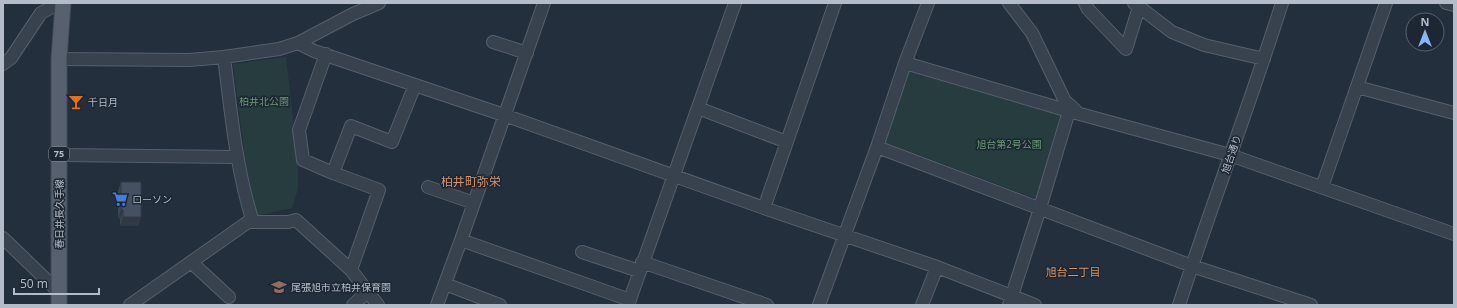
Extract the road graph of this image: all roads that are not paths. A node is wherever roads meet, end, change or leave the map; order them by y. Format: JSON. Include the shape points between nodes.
{"nodes":[{"id":1,"x":59,"y":3,"type":"edge"},
{"id":2,"x":63,"y":3,"type":"edge"},
{"id":3,"x":379,"y":3,"type":"edge"},
{"id":4,"x":544,"y":3,"type":"edge"},
{"id":5,"x":734,"y":3,"type":"edge"},
{"id":6,"x":835,"y":3,"type":"edge"},
{"id":7,"x":928,"y":3,"type":"edge"},
{"id":8,"x":1009,"y":3,"type":"edge"},
{"id":9,"x":1085,"y":3,"type":"edge"},
{"id":10,"x":1282,"y":3,"type":"edge"},
{"id":11,"x":1386,"y":3,"type":"edge"},
{"id":12,"x":1446,"y":3,"type":"edge"},
{"id":13,"x":1137,"y":5,"type":"edge"},
{"id":14,"x":1454,"y":5,"type":"edge"},
{"id":15,"x":355,"y":9,"type":"edge"},
{"id":16,"x":493,"y":42,"type":"dead end"},
{"id":17,"x":298,"y":43,"type":"junction"},
{"id":18,"x":527,"y":53,"type":"junction"},
{"id":19,"x":326,"y":54,"type":"junction"},
{"id":20,"x":224,"y":57,"type":"junction"},
{"id":21,"x":59,"y":59,"type":"junction"},
{"id":22,"x":1264,"y":59,"type":"junction"},
{"id":23,"x":905,"y":63,"type":"junction"},
{"id":24,"x":3,"y":64,"type":"edge"},
{"id":25,"x":415,"y":85,"type":"junction"},
{"id":26,"x":1357,"y":87,"type":"junction"},
{"id":27,"x":698,"y":108,"type":"junction"},
{"id":28,"x":1074,"y":112,"type":"junction"},
{"id":29,"x":1454,"y":113,"type":"edge"},
{"id":30,"x":504,"y":115,"type":"junction"},
{"id":31,"x":787,"y":142,"type":"junction"},
{"id":32,"x":877,"y":147,"type":"junction"},
{"id":33,"x":59,"y":155,"type":"junction"},
{"id":34,"x":1230,"y":155,"type":"junction"},
{"id":35,"x":237,"y":157,"type":"junction"},
{"id":36,"x":333,"y":173,"type":"junction"},
{"id":37,"x":674,"y":176,"type":"junction"},
{"id":38,"x":428,"y":186,"type":"dead end"},
{"id":39,"x":1322,"y":187,"type":"junction"},
{"id":40,"x":474,"y":203,"type":"junction"},
{"id":41,"x":764,"y":208,"type":"junction"},
{"id":42,"x":1040,"y":208,"type":"junction"},
{"id":43,"x":253,"y":222,"type":"junction"},
{"id":44,"x":1454,"y":234,"type":"edge"},
{"id":45,"x":845,"y":236,"type":"junction"},
{"id":46,"x":3,"y":238,"type":"edge"},
{"id":47,"x":461,"y":240,"type":"junction"},
{"id":48,"x":582,"y":252,"type":"dead end"},
{"id":49,"x":191,"y":262,"type":"junction"},
{"id":50,"x":641,"y":266,"type":"junction"},
{"id":51,"x":1192,"y":266,"type":"junction"},
{"id":52,"x":937,"y":267,"type":"junction"},
{"id":53,"x":351,"y":270,"type":"junction"},
{"id":54,"x":445,"y":284,"type":"junction"},
{"id":55,"x":368,"y":291,"type":"junction"},
{"id":56,"x":229,"y":298,"type":"dead end"},
{"id":57,"x":59,"y":299,"type":"edge"},
{"id":58,"x":1011,"y":300,"type":"edge"},
{"id":59,"x":629,"y":302,"type":"edge"},
{"id":60,"x":130,"y":305,"type":"edge"},
{"id":61,"x":353,"y":305,"type":"edge"},
{"id":62,"x":378,"y":305,"type":"edge"},
{"id":63,"x":437,"y":305,"type":"edge"},
{"id":64,"x":500,"y":305,"type":"edge"},
{"id":65,"x":767,"y":305,"type":"edge"},
{"id":66,"x":819,"y":305,"type":"edge"},
{"id":67,"x":922,"y":305,"type":"edge"},
{"id":68,"x":1035,"y":305,"type":"edge"},
{"id":69,"x":1179,"y":305,"type":"edge"},
{"id":70,"x":1311,"y":305,"type":"edge"}],
"edges":[{"from":1,"to":24,"type":"street","via":[[41,13],[11,58]]},
{"from":2,"to":21,"type":"main road","name":"春日井長久手線","number":"75"},
{"from":3,"to":15,"type":"street"},
{"from":4,"to":18,"type":"street"},
{"from":5,"to":27,"type":"street"},
{"from":6,"to":31,"type":"street"},
{"from":7,"to":23,"type":"street"},
{"from":8,"to":28,"type":"street","via":[[1032,33],[1064,101]]},
{"from":9,"to":13,"type":"street","via":[[1126,48]]},
{"from":10,"to":22,"type":"street","name":"旭台通り"},
{"from":11,"to":26,"type":"street"},
{"from":12,"to":14,"type":"street"},
{"from":13,"to":22,"type":"street","via":[[1172,32],[1204,45]]},
{"from":15,"to":17,"type":"street"},
{"from":16,"to":18,"type":"street"},
{"from":17,"to":19,"type":"street"},
{"from":17,"to":20,"type":"street","via":[[279,49]]},
{"from":18,"to":30,"type":"street"},
{"from":19,"to":25,"type":"street"},
{"from":19,"to":36,"type":"street","via":[[299,130],[303,160]]},
{"from":20,"to":21,"type":"street","via":[[168,60]]},
{"from":20,"to":35,"type":"street"},
{"from":21,"to":33,"type":"main road","name":"春日井長久手線","number":"75"},
{"from":22,"to":34,"type":"street","name":"旭台通り"},
{"from":23,"to":28,"type":"street"},
{"from":23,"to":32,"type":"street"},
{"from":25,"to":30,"type":"street"},
{"from":25,"to":36,"type":"street","via":[[392,142],[351,126]]},
{"from":26,"to":29,"type":"street"},
{"from":26,"to":39,"type":"street"},
{"from":27,"to":31,"type":"street"},
{"from":27,"to":37,"type":"street"},
{"from":28,"to":34,"type":"street"},
{"from":28,"to":42,"type":"street"},
{"from":30,"to":37,"type":"street"},
{"from":30,"to":40,"type":"street"},
{"from":31,"to":41,"type":"street"},
{"from":32,"to":42,"type":"street"},
{"from":32,"to":45,"type":"street"},
{"from":33,"to":35,"type":"street"},
{"from":33,"to":57,"type":"main road","name":"春日井長久手線","number":"75"},
{"from":34,"to":39,"type":"street"},
{"from":34,"to":51,"type":"street","name":"旭台通り"},
{"from":35,"to":43,"type":"street"},
{"from":36,"to":53,"type":"street","via":[[379,190]]},
{"from":37,"to":41,"type":"street"},
{"from":37,"to":50,"type":"street"},
{"from":38,"to":40,"type":"street"},
{"from":39,"to":44,"type":"street"},
{"from":40,"to":47,"type":"street"},
{"from":41,"to":45,"type":"street"},
{"from":42,"to":51,"type":"street"},
{"from":42,"to":58,"type":"street"},
{"from":43,"to":49,"type":"street","via":[[248,222]]},
{"from":43,"to":53,"type":"street","via":[[296,220]]},
{"from":45,"to":52,"type":"street"},
{"from":45,"to":66,"type":"street"},
{"from":46,"to":57,"type":"street"},
{"from":47,"to":54,"type":"street"},
{"from":47,"to":59,"type":"street"},
{"from":48,"to":50,"type":"street"},
{"from":49,"to":56,"type":"street"},
{"from":49,"to":60,"type":"street"},
{"from":50,"to":59,"type":"street"},
{"from":50,"to":65,"type":"street"},
{"from":51,"to":69,"type":"street","name":"旭台通り"},
{"from":51,"to":70,"type":"street"},
{"from":52,"to":58,"type":"street"},
{"from":52,"to":67,"type":"street"},
{"from":53,"to":55,"type":"street"},
{"from":54,"to":63,"type":"street"},
{"from":54,"to":64,"type":"street"},
{"from":55,"to":61,"type":"street"},
{"from":55,"to":62,"type":"street"},
{"from":58,"to":68,"type":"street"}]}
